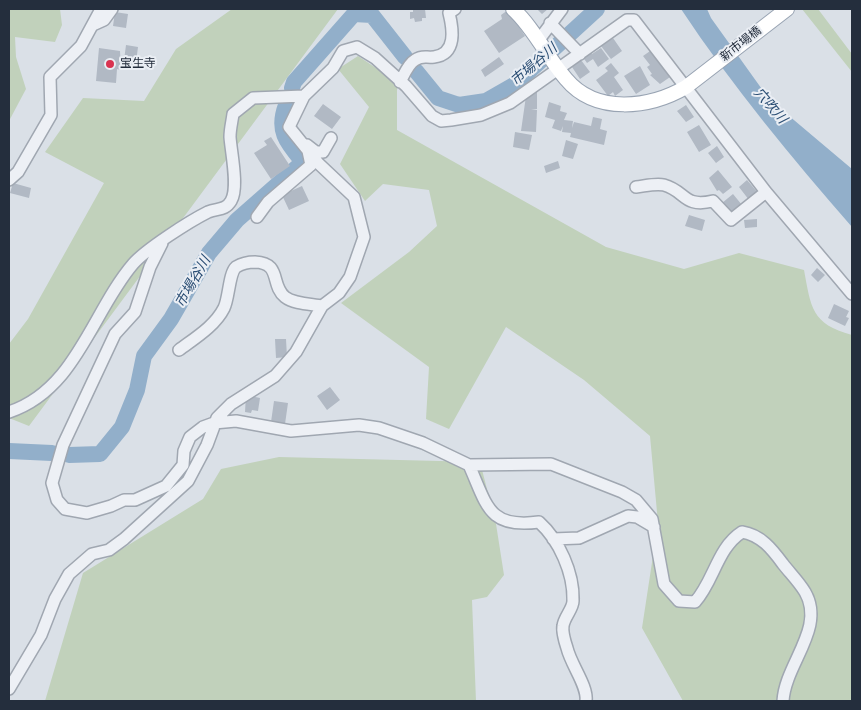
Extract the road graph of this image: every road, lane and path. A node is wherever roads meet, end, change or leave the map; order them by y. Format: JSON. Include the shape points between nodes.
{"nodes":[{"id":1,"x":112,"y":9,"type":"edge"},
{"id":2,"x":454,"y":9,"type":"edge"},
{"id":3,"x":513,"y":9,"type":"edge"},
{"id":4,"x":562,"y":9,"type":"edge"},
{"id":5,"x":787,"y":9,"type":"edge"},
{"id":6,"x":100,"y":10,"type":"edge"},
{"id":7,"x":93,"y":25,"type":"junction"},
{"id":8,"x":553,"y":26,"type":"junction"},
{"id":9,"x":539,"y":44,"type":"junction"},
{"id":10,"x":578,"y":51,"type":"junction"},
{"id":11,"x":555,"y":66,"type":"junction"},
{"id":12,"x":400,"y":82,"type":"junction"},
{"id":13,"x":691,"y":83,"type":"junction"},
{"id":14,"x":304,"y":96,"type":"junction"},
{"id":15,"x":296,"y":136,"type":"junction"},
{"id":16,"x":331,"y":138,"type":"dead end"},
{"id":17,"x":308,"y":151,"type":"junction"},
{"id":18,"x":9,"y":180,"type":"edge"},
{"id":19,"x":636,"y":187,"type":"dead end"},
{"id":20,"x":766,"y":192,"type":"junction"},
{"id":21,"x":256,"y":217,"type":"dead end"},
{"id":22,"x":162,"y":243,"type":"junction"},
{"id":23,"x":852,"y":294,"type":"edge"},
{"id":24,"x":322,"y":306,"type":"junction"},
{"id":25,"x":180,"y":350,"type":"dead end"},
{"id":26,"x":9,"y":412,"type":"edge"},
{"id":27,"x":214,"y":423,"type":"junction"},
{"id":28,"x":469,"y":465,"type":"junction"},
{"id":29,"x":654,"y":528,"type":"junction"},
{"id":30,"x":553,"y":539,"type":"junction"},
{"id":31,"x":9,"y":689,"type":"edge"},
{"id":32,"x":586,"y":701,"type":"edge"},
{"id":33,"x":783,"y":701,"type":"edge"}],
"edges":[{"from":1,"to":7,"type":"street","via":[[104,20]]},
{"from":2,"to":12,"type":"street","via":[[449,13],[454,31],[451,45],[443,54],[433,58],[421,56],[412,61]]},
{"from":3,"to":9,"type":"main road","name":"新市場橋"},
{"from":4,"to":8,"type":"street"},
{"from":5,"to":13,"type":"main road","name":"新市場橋"},
{"from":6,"to":7,"type":"street"},
{"from":7,"to":18,"type":"street","via":[[81,46],[50,77],[51,115],[18,172]]},
{"from":8,"to":9,"type":"street"},
{"from":8,"to":10,"type":"street"},
{"from":9,"to":11,"type":"main road","name":"新市場橋"},
{"from":10,"to":11,"type":"street"},
{"from":10,"to":13,"type":"street","via":[[627,20],[634,20]]},
{"from":11,"to":12,"type":"street","via":[[510,103],[481,115],[451,120],[441,121],[432,116]]},
{"from":11,"to":13,"type":"main road","name":"新市場橋","via":[[574,86],[605,103],[650,103],[669,97]]},
{"from":12,"to":14,"type":"street","via":[[375,58],[357,47],[344,52],[333,68]]},
{"from":13,"to":20,"type":"street"},
{"from":14,"to":15,"type":"street","via":[[289,127]]},
{"from":14,"to":22,"type":"street","via":[[253,98],[233,114],[230,135],[234,182],[232,200],[224,208],[209,212]]},
{"from":15,"to":16,"type":"street","via":[[316,152],[324,152]]},
{"from":15,"to":17,"type":"street"},
{"from":17,"to":21,"type":"street","via":[[311,165],[268,202]]},
{"from":17,"to":24,"type":"street","via":[[354,198],[364,238],[350,277],[339,293]]},
{"from":19,"to":20,"type":"street","via":[[664,185],[686,200],[701,204],[713,201],[731,220]]},
{"from":20,"to":23,"type":"street"},
{"from":22,"to":26,"type":"street","via":[[132,265],[75,357],[56,381],[38,398]]},
{"from":22,"to":27,"type":"street","via":[[135,312],[115,334],[63,445],[52,482],[57,500],[66,510],[87,513],[124,500],[135,500],[166,486],[183,465],[190,437]]},
{"from":24,"to":25,"type":"street","via":[[290,300],[278,286],[270,266],[250,262],[233,272],[220,314]]},
{"from":24,"to":27,"type":"street","via":[[296,352],[275,376],[231,404]]},
{"from":27,"to":28,"type":"street","via":[[236,421],[291,431],[359,425],[379,428],[423,443]]},
{"from":27,"to":31,"type":"street","via":[[207,445],[188,481],[124,540],[109,550],[92,554],[69,574],[55,599],[42,635]]},
{"from":28,"to":29,"type":"street","via":[[551,464],[636,500],[652,519]]},
{"from":28,"to":30,"type":"street","via":[[491,513],[519,525],[540,522]]},
{"from":29,"to":30,"type":"street","via":[[647,522],[628,516],[578,538]]},
{"from":29,"to":33,"type":"street","via":[[664,584],[679,601],[696,602],[722,554],[734,537],[742,532],[755,534],[804,592],[812,618],[786,681]]},
{"from":30,"to":32,"type":"street","via":[[569,570],[573,602],[563,626],[566,648],[587,693]]}]}
